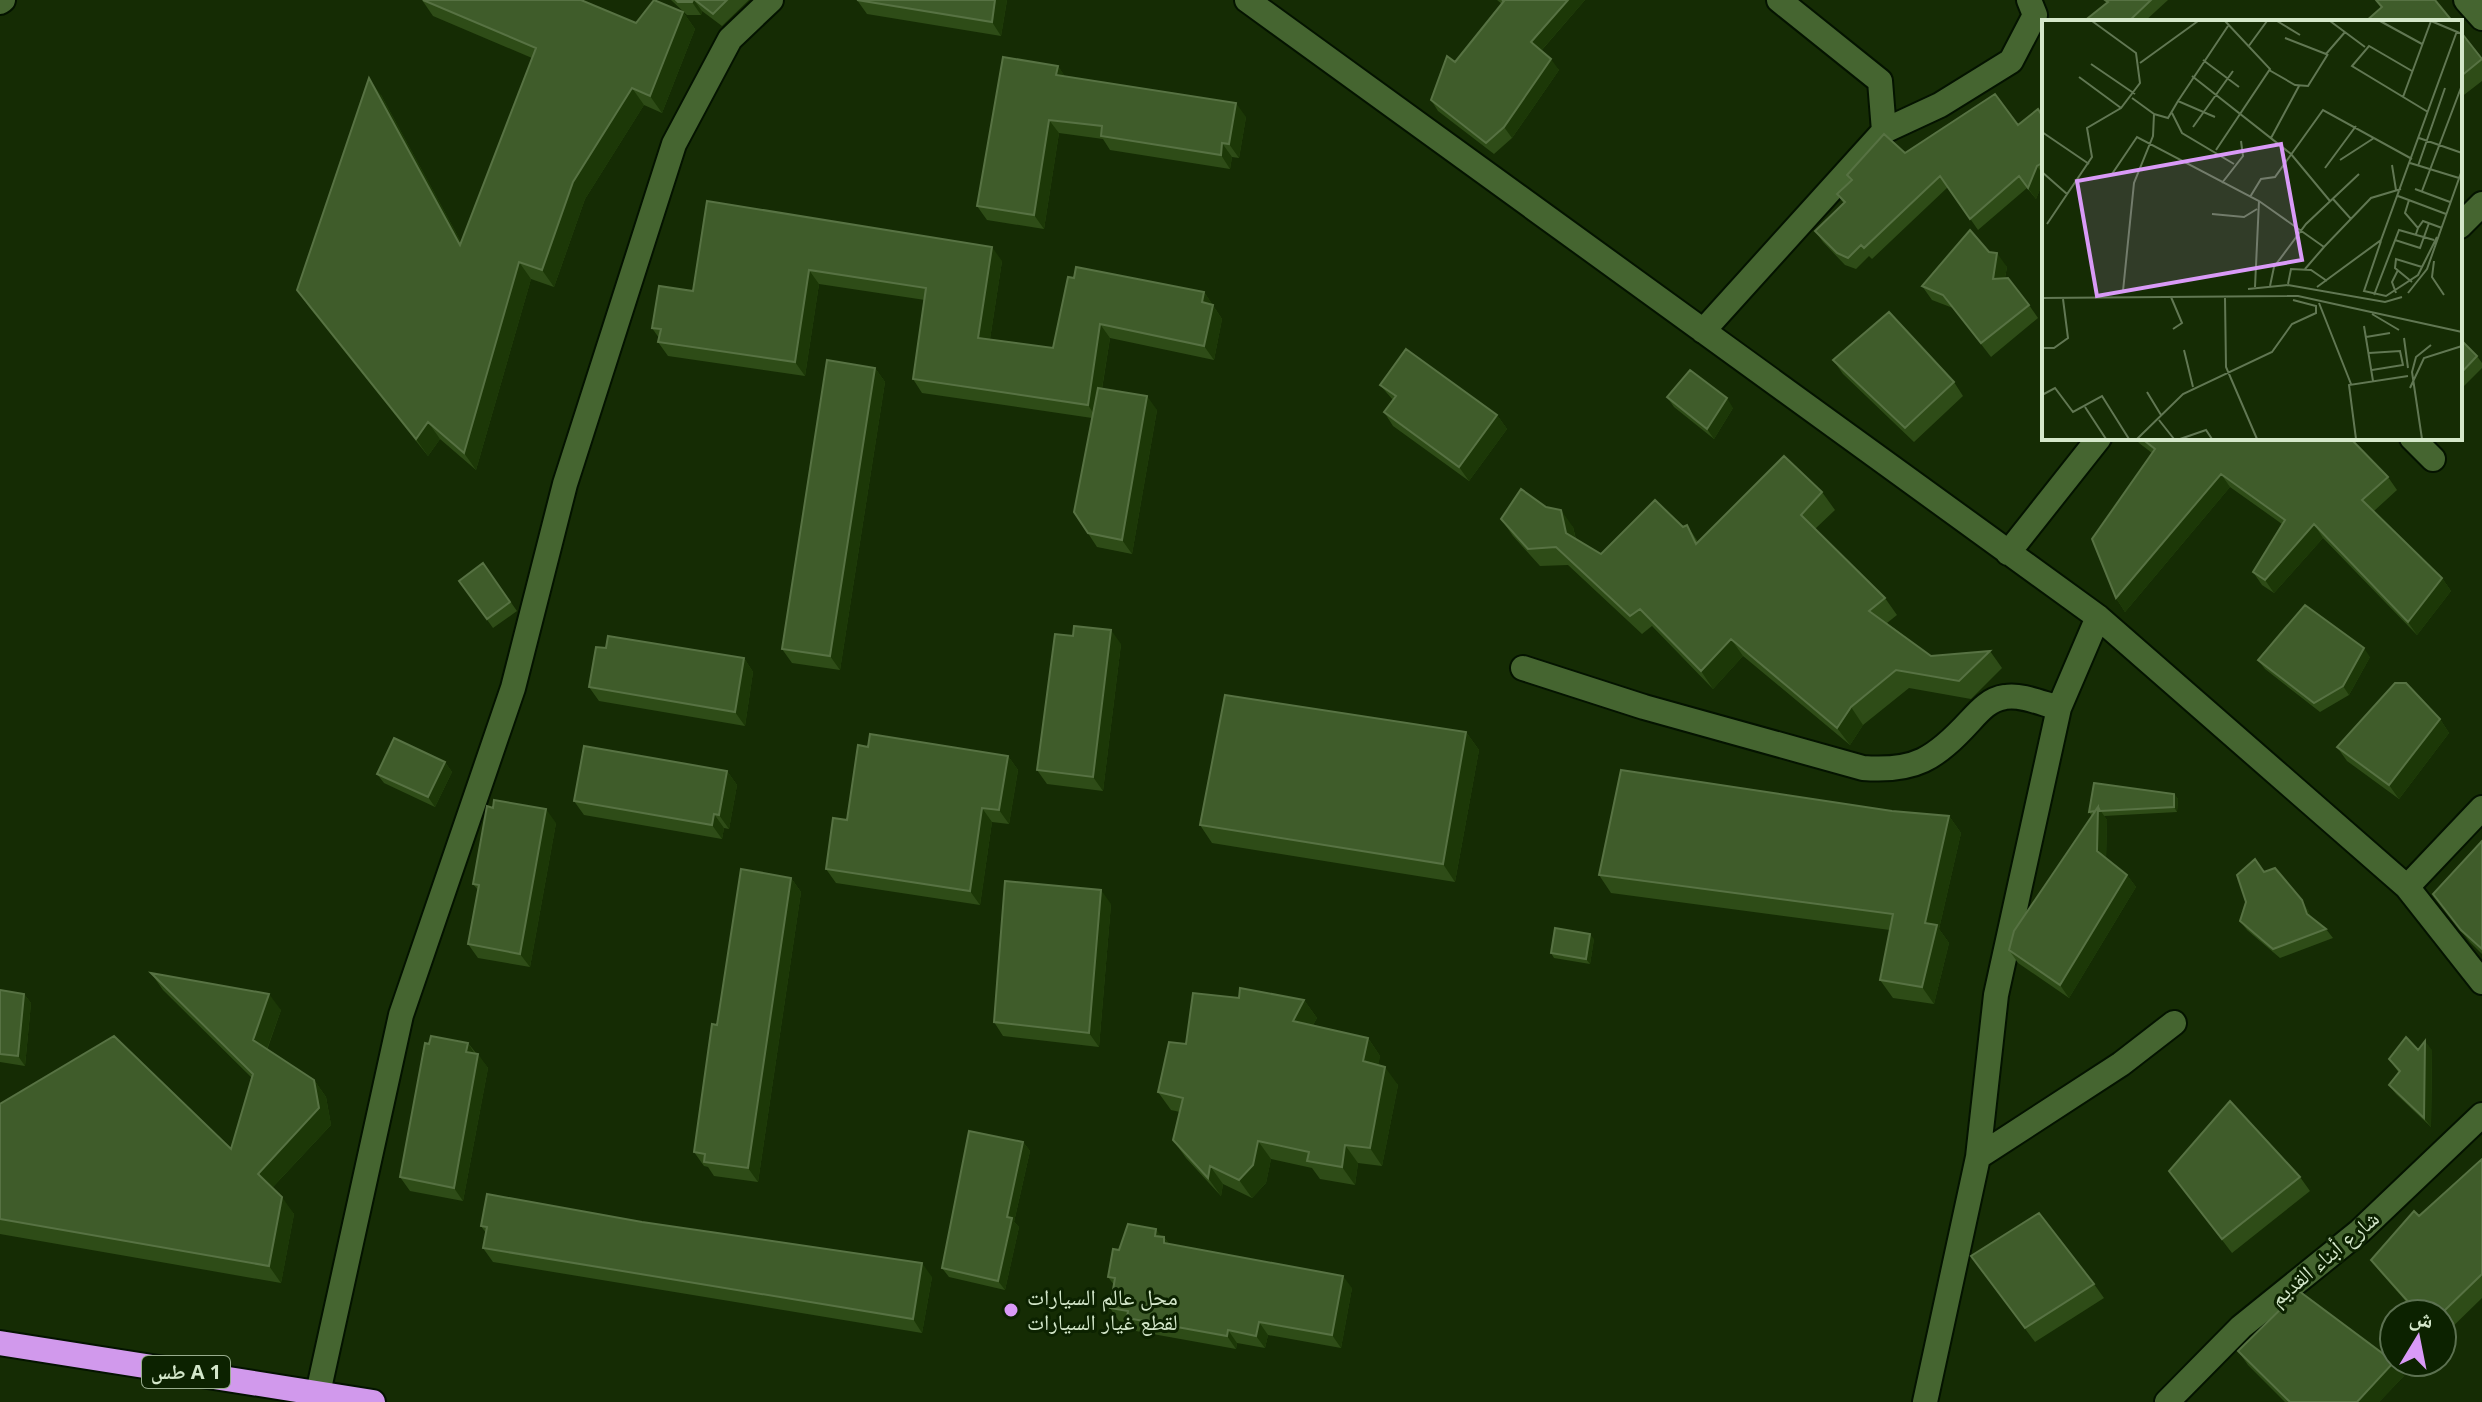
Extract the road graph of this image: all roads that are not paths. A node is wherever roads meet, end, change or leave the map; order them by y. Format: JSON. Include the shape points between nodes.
{"nodes":[{"id":1,"x":771,"y":0,"type":"edge"},
{"id":2,"x":1779,"y":0,"type":"edge"},
{"id":3,"x":2029,"y":0,"type":"edge"},
{"id":4,"x":2466,"y":0,"type":"edge"},
{"id":5,"x":1251,"y":1,"type":"edge"},
{"id":6,"x":2482,"y":18,"type":"edge"},
{"id":7,"x":1884,"y":131,"type":"junction"},
{"id":8,"x":2482,"y":204,"type":"edge"},
{"id":9,"x":2462,"y":224,"type":"edge"},
{"id":10,"x":1703,"y":331,"type":"junction"},
{"id":11,"x":2097,"y":440,"type":"edge"},
{"id":12,"x":2414,"y":440,"type":"edge"},
{"id":13,"x":2433,"y":459,"type":"dead end"},
{"id":14,"x":2008,"y":553,"type":"junction"},
{"id":15,"x":2098,"y":617,"type":"junction"},
{"id":16,"x":1523,"y":668,"type":"dead end"},
{"id":17,"x":2059,"y":708,"type":"junction"},
{"id":18,"x":2482,"y":808,"type":"edge"},
{"id":19,"x":2407,"y":887,"type":"junction"},
{"id":20,"x":2482,"y":982,"type":"edge"},
{"id":21,"x":2174,"y":1023,"type":"dead end"},
{"id":22,"x":2482,"y":1115,"type":"edge"},
{"id":23,"x":1978,"y":1157,"type":"junction"},
{"id":24,"x":0,"y":1343,"type":"edge"},
{"id":25,"x":318,"y":1393,"type":"junction"},
{"id":26,"x":373,"y":1402,"type":"edge"},
{"id":27,"x":1925,"y":1402,"type":"edge"},
{"id":28,"x":2167,"y":1402,"type":"edge"}],
"edges":[{"from":1,"to":25,"type":"street","via":[[730,39],[674,144],[565,484],[513,688],[401,1015]]},
{"from":2,"to":7,"type":"street","via":[[1880,81]]},
{"from":3,"to":7,"type":"street","via":[[2035,15],[2011,61],[1940,105]]},
{"from":4,"to":6,"type":"street"},
{"from":5,"to":10,"type":"street"},
{"from":7,"to":10,"type":"street"},
{"from":8,"to":9,"type":"street"},
{"from":10,"to":14,"type":"street"},
{"from":11,"to":14,"type":"street"},
{"from":12,"to":13,"type":"street"},
{"from":14,"to":15,"type":"street"},
{"from":15,"to":17,"type":"street"},
{"from":15,"to":19,"type":"street"},
{"from":16,"to":17,"type":"street","via":[[1644,707],[1863,768],[1892,771],[1940,752],[1983,707],[2001,698],[2013,696]]},
{"from":17,"to":23,"type":"street","via":[[1996,995]]},
{"from":18,"to":19,"type":"street"},
{"from":19,"to":20,"type":"street"},
{"from":21,"to":23,"type":"street"},
{"from":22,"to":28,"type":"street","name":"شارع أبناء القديم","via":[[2360,1231],[2241,1327]]},
{"from":23,"to":27,"type":"street"},
{"from":24,"to":25,"type":"highway","number":"طس A 1"},
{"from":25,"to":26,"type":"highway","number":"طس A 1"}]}
